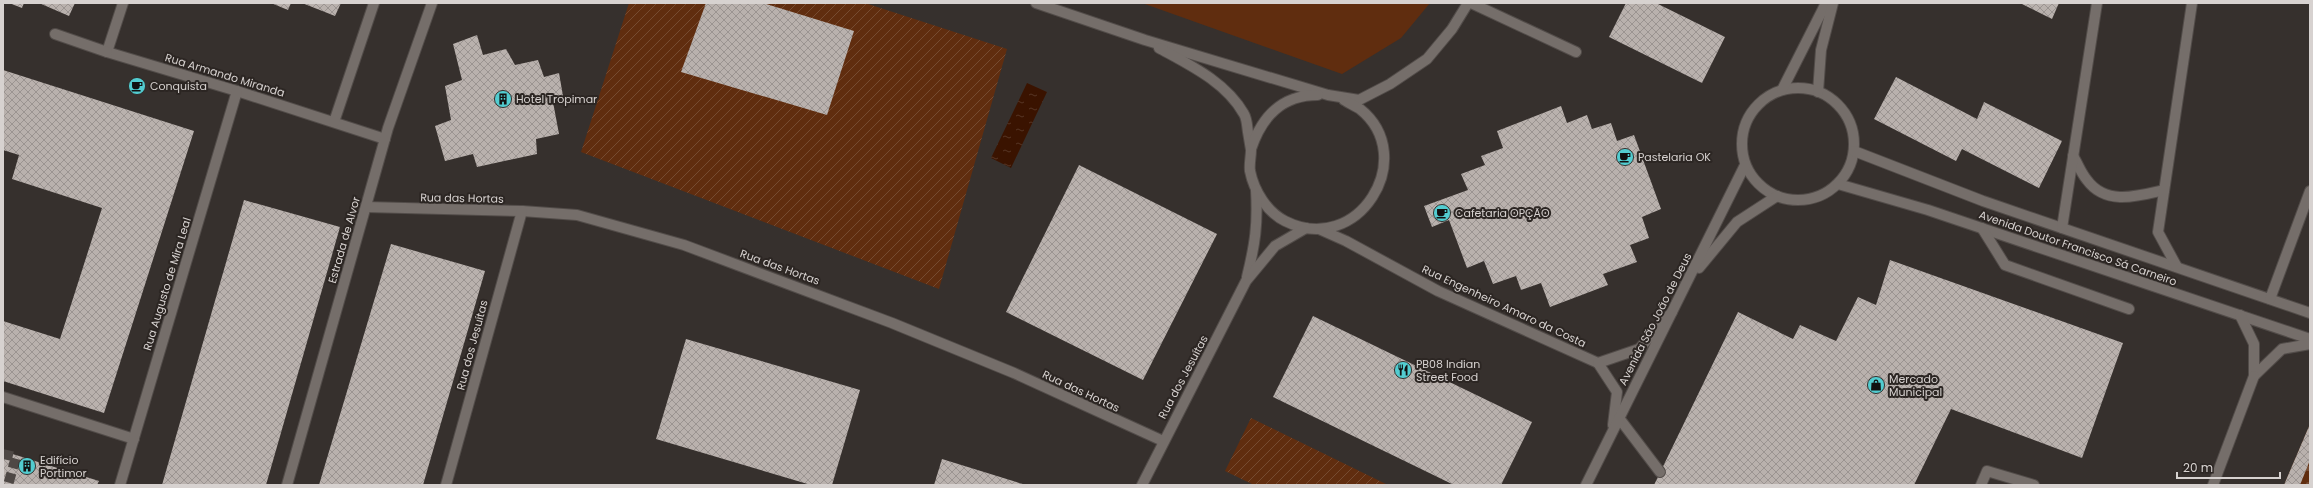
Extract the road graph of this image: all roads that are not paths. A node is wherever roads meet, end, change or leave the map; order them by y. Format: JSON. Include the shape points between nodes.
{"nodes":[{"id":1,"x":123,"y":3,"type":"edge"},
{"id":2,"x":374,"y":3,"type":"edge"},
{"id":3,"x":432,"y":3,"type":"edge"},
{"id":4,"x":1036,"y":3,"type":"edge"},
{"id":5,"x":1470,"y":3,"type":"edge"},
{"id":6,"x":1826,"y":3,"type":"edge"},
{"id":7,"x":1833,"y":3,"type":"edge"},
{"id":8,"x":2097,"y":3,"type":"edge"},
{"id":9,"x":2192,"y":3,"type":"edge"},
{"id":10,"x":55,"y":34,"type":"dead end"},
{"id":11,"x":1145,"y":40,"type":"junction"},
{"id":12,"x":107,"y":52,"type":"junction"},
{"id":13,"x":1576,"y":52,"type":"dead end"},
{"id":14,"x":1782,"y":90,"type":"junction"},
{"id":15,"x":237,"y":91,"type":"junction"},
{"id":16,"x":1818,"y":92,"type":"junction"},
{"id":17,"x":1328,"y":95,"type":"junction"},
{"id":18,"x":1340,"y":98,"type":"junction"},
{"id":19,"x":334,"y":122,"type":"junction"},
{"id":20,"x":385,"y":139,"type":"junction"},
{"id":21,"x":1251,"y":150,"type":"junction"},
{"id":22,"x":1854,"y":151,"type":"junction"},
{"id":23,"x":2073,"y":156,"type":"junction"},
{"id":24,"x":1745,"y":165,"type":"junction"},
{"id":25,"x":1838,"y":184,"type":"junction"},
{"id":26,"x":1256,"y":190,"type":"junction"},
{"id":27,"x":2164,"y":190,"type":"junction"},
{"id":28,"x":2310,"y":191,"type":"edge"},
{"id":29,"x":1777,"y":196,"type":"junction"},
{"id":30,"x":366,"y":207,"type":"junction"},
{"id":31,"x":522,"y":211,"type":"junction"},
{"id":32,"x":1306,"y":228,"type":"junction"},
{"id":33,"x":1982,"y":228,"type":"junction"},
{"id":34,"x":2062,"y":228,"type":"junction"},
{"id":35,"x":1319,"y":229,"type":"junction"},
{"id":36,"x":2177,"y":267,"type":"junction"},
{"id":37,"x":1246,"y":281,"type":"junction"},
{"id":38,"x":1687,"y":282,"type":"junction"},
{"id":39,"x":2270,"y":299,"type":"junction"},
{"id":40,"x":2129,"y":308,"type":"dead end"},
{"id":41,"x":1672,"y":312,"type":"junction"},
{"id":42,"x":2310,"y":313,"type":"edge"},
{"id":43,"x":2240,"y":315,"type":"junction"},
{"id":44,"x":2310,"y":339,"type":"edge"},
{"id":45,"x":2310,"y":344,"type":"edge"},
{"id":46,"x":1598,"y":363,"type":"junction"},
{"id":47,"x":2254,"y":376,"type":"junction"},
{"id":48,"x":3,"y":397,"type":"edge"},
{"id":49,"x":1619,"y":418,"type":"junction"},
{"id":50,"x":1612,"y":432,"type":"junction"},
{"id":51,"x":134,"y":438,"type":"junction"},
{"id":52,"x":1163,"y":442,"type":"junction"},
{"id":53,"x":1660,"y":472,"type":"dead end"},
{"id":54,"x":120,"y":485,"type":"edge"},
{"id":55,"x":287,"y":485,"type":"edge"},
{"id":56,"x":446,"y":485,"type":"edge"},
{"id":57,"x":1142,"y":485,"type":"edge"},
{"id":58,"x":1586,"y":485,"type":"edge"},
{"id":59,"x":1981,"y":485,"type":"edge"},
{"id":60,"x":2034,"y":485,"type":"edge"},
{"id":61,"x":2213,"y":485,"type":"edge"}],
"edges":[{"from":1,"to":12,"type":"street"},
{"from":2,"to":19,"type":"street"},
{"from":3,"to":20,"type":"street","name":"Estrada de Alvor"},
{"from":4,"to":11,"type":"street"},
{"from":5,"to":13,"type":"street"},
{"from":5,"to":18,"type":"street","via":[[1427,59],[1390,84],[1359,100]]},
{"from":6,"to":14,"type":"street"},
{"from":7,"to":16,"type":"street","via":[[1821,50]]},
{"from":8,"to":23,"type":"street"},
{"from":9,"to":27,"type":"street"},
{"from":10,"to":12,"type":"street","name":"Rua Armando Miranda"},
{"from":11,"to":17,"type":"street"},
{"from":11,"to":21,"type":"street","via":[[1209,76],[1230,96],[1245,115]]},
{"from":12,"to":15,"type":"street","name":"Rua Armando Miranda"},
{"from":14,"to":16,"type":"street","via":[[1801,88]]},
{"from":14,"to":24,"type":"street","via":[[1765,99],[1752,112],[1743,135]]},
{"from":15,"to":19,"type":"street","name":"Rua Armando Miranda"},
{"from":15,"to":51,"type":"street","name":"Rua Augusto de Mira Leal"},
{"from":16,"to":22,"type":"street","via":[[1834,102],[1846,115],[1853,132]]},
{"from":17,"to":18,"type":"street"},
{"from":17,"to":21,"type":"street","via":[[1301,97],[1288,101],[1270,113],[1258,130]]},
{"from":18,"to":35,"type":"street","via":[[1360,110],[1375,127],[1383,149],[1383,172],[1376,194],[1361,212],[1342,224]]},
{"from":19,"to":20,"type":"street","name":"Rua Armando Miranda"},
{"from":20,"to":30,"type":"street","name":"Estrada de Alvor"},
{"from":21,"to":26,"type":"street","via":[[1250,170]]},
{"from":22,"to":25,"type":"street","via":[[1848,169]]},
{"from":22,"to":34,"type":"street","name":"Avenida Doutor Francisco Sá Carneiro","via":[[1983,201]]},
{"from":23,"to":27,"type":"street","via":[[2087,181],[2105,194],[2123,198]]},
{"from":23,"to":34,"type":"street"},
{"from":24,"to":29,"type":"street","via":[[1755,181]]},
{"from":24,"to":38,"type":"street","name":"Avenida São João de Deus"},
{"from":25,"to":29,"type":"street","via":[[1823,195],[1805,200],[1787,200]]},
{"from":25,"to":33,"type":"street","name":"Avenida Doutor Francisco Sá Carneiro"},
{"from":26,"to":32,"type":"street","via":[[1268,208],[1285,221]]},
{"from":26,"to":37,"type":"street","via":[[1256,241]]},
{"from":27,"to":36,"type":"street","via":[[2158,232]]},
{"from":28,"to":39,"type":"street"},
{"from":29,"to":38,"type":"street","via":[[1737,222]]},
{"from":30,"to":31,"type":"street","name":"Rua das Hortas"},
{"from":30,"to":55,"type":"street","name":"Estrada de Alvor"},
{"from":31,"to":52,"type":"street","name":"Rua das Hortas","via":[[577,215],[684,245],[736,263],[1014,373]]},
{"from":31,"to":56,"type":"street","name":"Rua dos Jesuítas"},
{"from":32,"to":35,"type":"street"},
{"from":32,"to":37,"type":"street","via":[[1275,246]]},
{"from":33,"to":40,"type":"street","via":[[2005,265]]},
{"from":33,"to":43,"type":"street","name":"Avenida Doutor Francisco Sá Carneiro"},
{"from":34,"to":36,"type":"street","name":"Avenida Doutor Francisco Sá Carneiro"},
{"from":35,"to":46,"type":"street","name":"Rua Engenheiro Amaro da Costa","via":[[1438,291]]},
{"from":36,"to":39,"type":"street","name":"Avenida Doutor Francisco Sá Carneiro"},
{"from":37,"to":52,"type":"street","name":"Rua dos Jesuítas"},
{"from":38,"to":41,"type":"street","name":"Avenida São João de Deus"},
{"from":39,"to":42,"type":"street","name":"Avenida Doutor Francisco Sá Carneiro"},
{"from":41,"to":46,"type":"street","via":[[1639,349]]},
{"from":41,"to":49,"type":"street","name":"Avenida São João de Deus"},
{"from":43,"to":44,"type":"street","name":"Avenida Doutor Francisco Sá Carneiro"},
{"from":43,"to":47,"type":"street","via":[[2254,344]]},
{"from":45,"to":47,"type":"street","via":[[2282,349]]},
{"from":46,"to":50,"type":"street","via":[[1617,392]]},
{"from":47,"to":61,"type":"street"},
{"from":48,"to":51,"type":"street"},
{"from":49,"to":50,"type":"street","name":"Avenida São João de Deus"},
{"from":49,"to":53,"type":"street"},
{"from":50,"to":58,"type":"street","name":"Avenida São João de Deus"},
{"from":51,"to":54,"type":"street","name":"Rua Augusto de Mira Leal"},
{"from":52,"to":57,"type":"street","name":"Rua dos Jesuítas"},
{"from":59,"to":60,"type":"street","via":[[1988,471]]}]}
